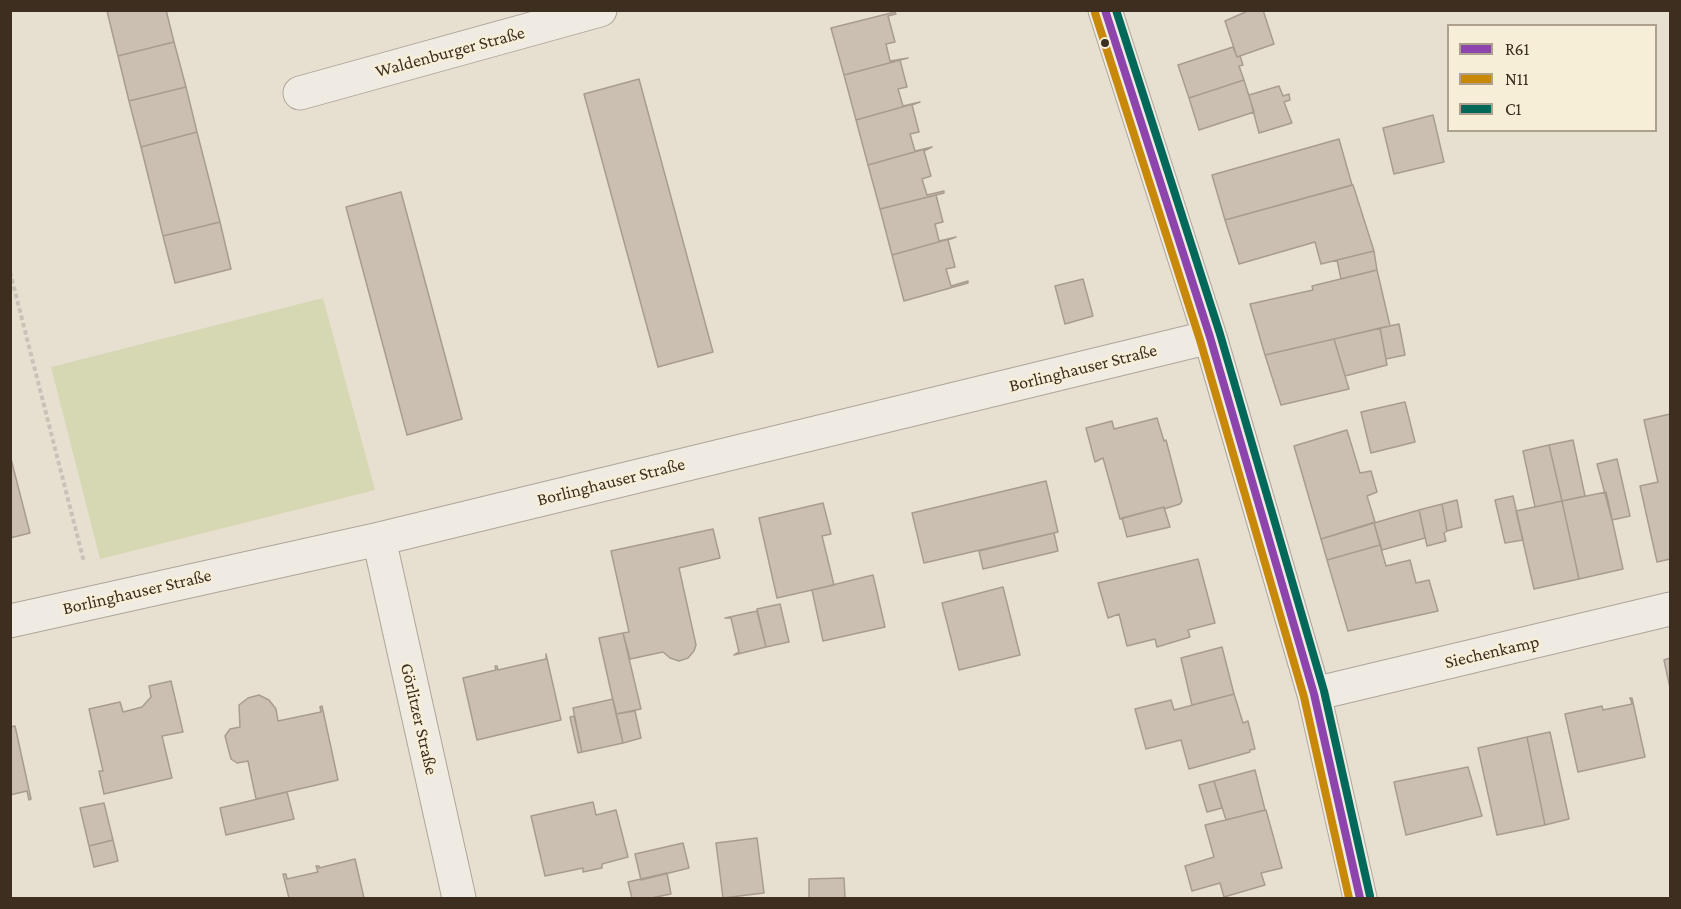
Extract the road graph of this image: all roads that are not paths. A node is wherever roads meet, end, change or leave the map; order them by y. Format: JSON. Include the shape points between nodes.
{"nodes":[{"id":1,"x":600,"y":10,"type":"edge"},
{"id":2,"x":1105,"y":10,"type":"edge"},
{"id":3,"x":300,"y":93,"type":"dead end"},
{"id":4,"x":1210,"y":337,"type":"junction"},
{"id":5,"x":379,"y":539,"type":"junction"},
{"id":6,"x":1671,"y":609,"type":"edge"},
{"id":7,"x":10,"y":621,"type":"edge"},
{"id":8,"x":1314,"y":694,"type":"junction"},
{"id":9,"x":459,"y":898,"type":"edge"},
{"id":10,"x":1360,"y":898,"type":"edge"}],
"edges":[{"from":1,"to":3,"type":"street","name":"Waldenburger Straße"},
{"from":2,"to":4,"type":"street"},
{"from":4,"to":5,"type":"street","name":"Borlinghauser Straße"},
{"from":4,"to":8,"type":"street"},
{"from":5,"to":7,"type":"street","name":"Borlinghauser Straße"},
{"from":5,"to":9,"type":"street","name":"Görlitzer Straße"},
{"from":6,"to":8,"type":"street","name":"Siechenkamp"},
{"from":8,"to":10,"type":"street"}]}
